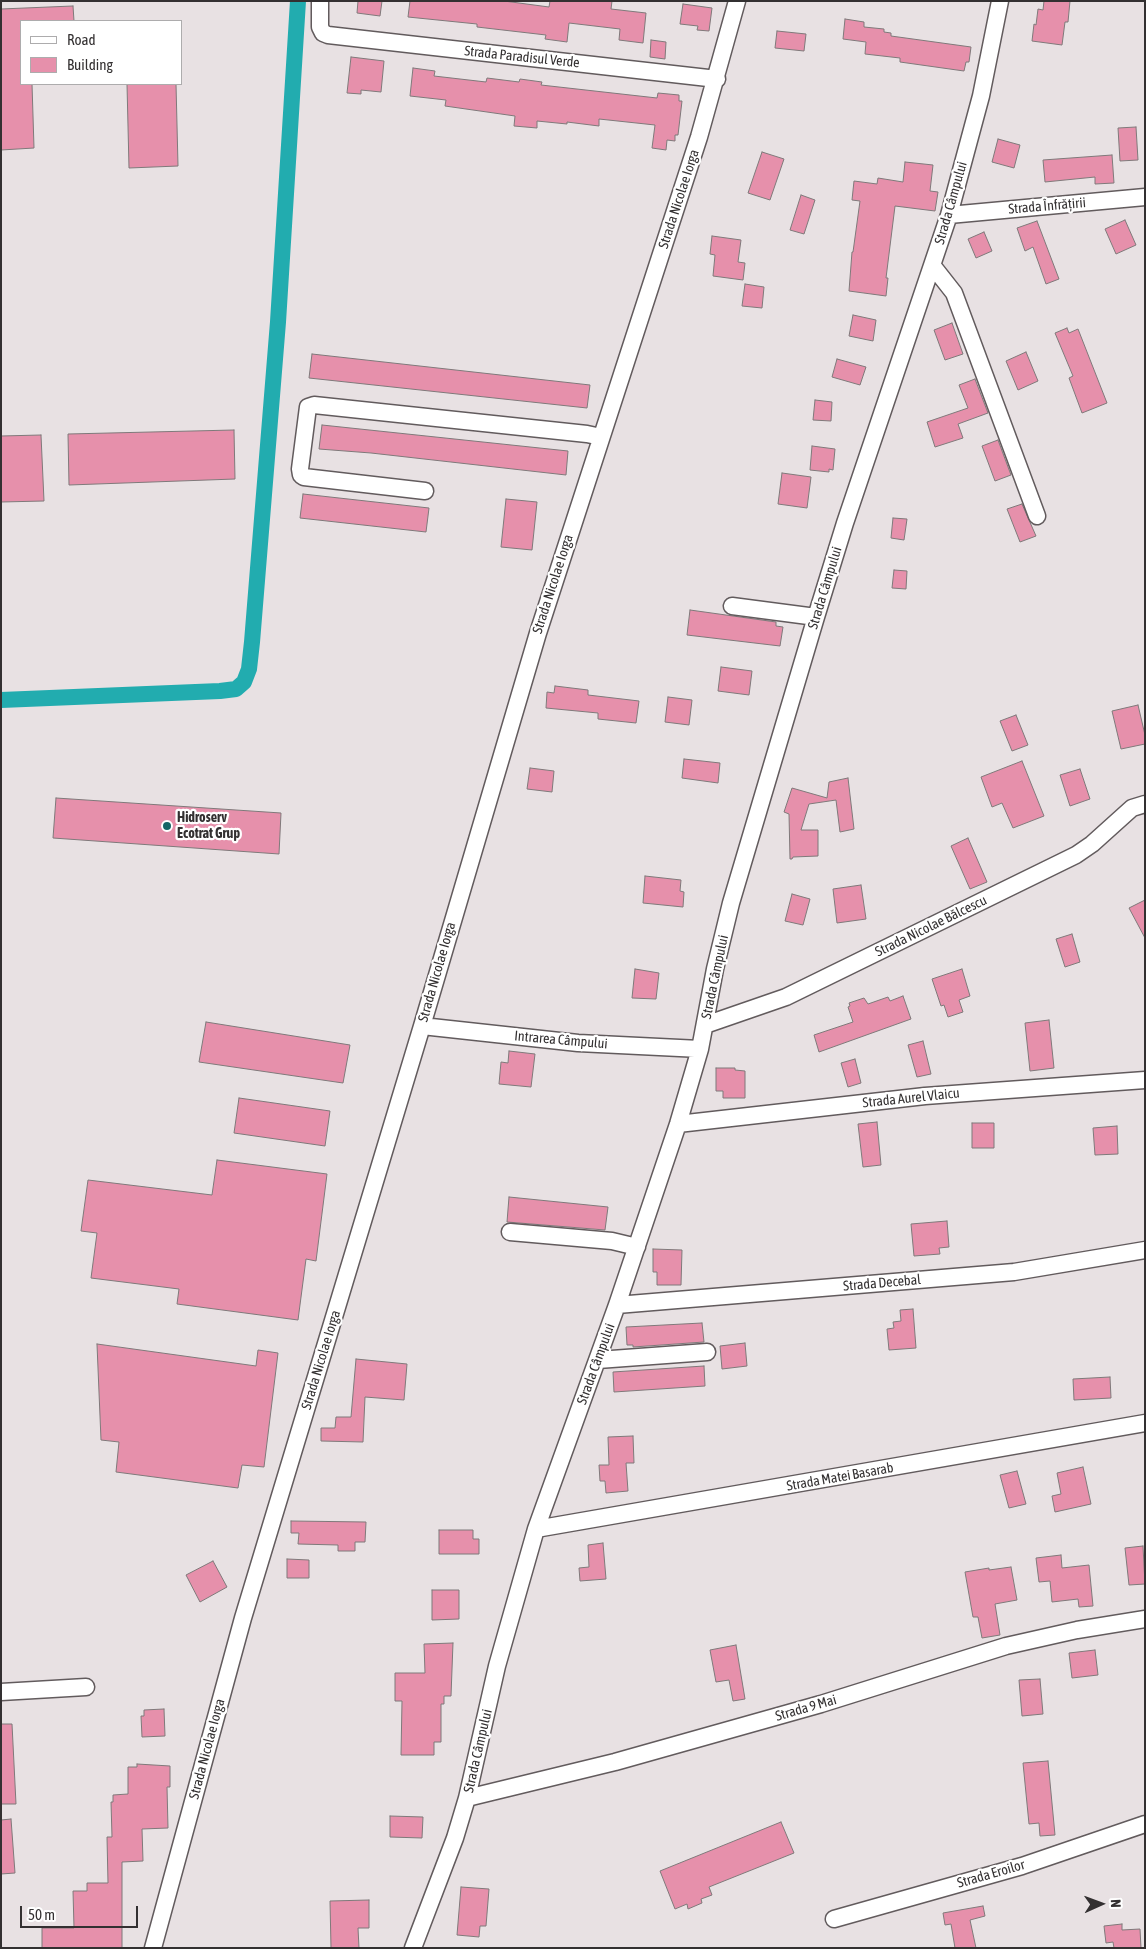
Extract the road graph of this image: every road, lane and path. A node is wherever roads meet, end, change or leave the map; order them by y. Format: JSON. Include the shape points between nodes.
{"nodes":[{"id":1,"x":320,"y":1,"type":"edge"},
{"id":2,"x":737,"y":1,"type":"edge"},
{"id":3,"x":1000,"y":1,"type":"edge"},
{"id":4,"x":717,"y":79,"type":"junction"},
{"id":5,"x":1145,"y":197,"type":"edge"},
{"id":6,"x":949,"y":215,"type":"junction"},
{"id":7,"x":932,"y":265,"type":"junction"},
{"id":8,"x":602,"y":436,"type":"junction"},
{"id":9,"x":425,"y":490,"type":"dead end"},
{"id":10,"x":1037,"y":516,"type":"dead end"},
{"id":11,"x":732,"y":606,"type":"dead end"},
{"id":12,"x":816,"y":617,"type":"junction"},
{"id":13,"x":1145,"y":804,"type":"edge"},
{"id":14,"x":422,"y":1026,"type":"junction"},
{"id":15,"x":705,"y":1026,"type":"junction"},
{"id":16,"x":700,"y":1049,"type":"junction"},
{"id":17,"x":1145,"y":1080,"type":"edge"},
{"id":18,"x":678,"y":1124,"type":"junction"},
{"id":19,"x":510,"y":1232,"type":"dead end"},
{"id":20,"x":637,"y":1247,"type":"junction"},
{"id":21,"x":1145,"y":1250,"type":"edge"},
{"id":22,"x":618,"y":1305,"type":"junction"},
{"id":23,"x":707,"y":1352,"type":"dead end"},
{"id":24,"x":598,"y":1360,"type":"junction"},
{"id":25,"x":1145,"y":1423,"type":"edge"},
{"id":26,"x":536,"y":1529,"type":"junction"},
{"id":27,"x":1145,"y":1619,"type":"edge"},
{"id":28,"x":86,"y":1687,"type":"dead end"},
{"id":29,"x":1,"y":1692,"type":"edge"},
{"id":30,"x":467,"y":1798,"type":"junction"},
{"id":31,"x":1145,"y":1824,"type":"edge"},
{"id":32,"x":834,"y":1919,"type":"dead end"},
{"id":33,"x":153,"y":1948,"type":"edge"},
{"id":34,"x":413,"y":1948,"type":"edge"}],
"edges":[{"from":1,"to":4,"type":"street","name":"Strada Paradisul Verde","via":[[320,27],[328,35]]},
{"from":2,"to":4,"type":"street","name":"Strada Nicolae Iorga"},
{"from":3,"to":6,"type":"street","name":"Strada Câmpului","via":[[981,96]]},
{"from":4,"to":8,"type":"street","name":"Strada Nicolae Iorga"},
{"from":5,"to":6,"type":"street","name":"Strada Înfrățirii"},
{"from":6,"to":7,"type":"street","name":"Strada Câmpului"},
{"from":7,"to":10,"type":"street","via":[[954,293]]},
{"from":7,"to":12,"type":"street","name":"Strada Câmpului"},
{"from":8,"to":9,"type":"street","via":[[314,405],[308,407],[301,475]]},
{"from":8,"to":14,"type":"street","name":"Strada Nicolae Iorga","via":[[535,642]]},
{"from":11,"to":12,"type":"street"},
{"from":12,"to":15,"type":"street","name":"Strada Câmpului","via":[[731,903]]},
{"from":13,"to":15,"type":"street","name":"Strada Nicolae Bălcescu","via":[[1132,808],[1076,855],[786,997]]},
{"from":14,"to":16,"type":"street","name":"Intrarea Câmpului","via":[[578,1043]]},
{"from":14,"to":33,"type":"street","name":"Strada Nicolae Iorga","via":[[243,1618]]},
{"from":15,"to":16,"type":"street","name":"Strada Câmpului"},
{"from":16,"to":18,"type":"street","name":"Strada Câmpului"},
{"from":17,"to":18,"type":"street","name":"Strada Aurel Vlaicu","via":[[924,1096]]},
{"from":18,"to":20,"type":"street","name":"Strada Câmpului"},
{"from":19,"to":20,"type":"street","via":[[612,1240]]},
{"from":20,"to":22,"type":"street","name":"Strada Câmpului"},
{"from":21,"to":22,"type":"street","name":"Strada Decebal","via":[[1014,1272]]},
{"from":22,"to":24,"type":"street","name":"Strada Câmpului"},
{"from":23,"to":24,"type":"street"},
{"from":24,"to":26,"type":"street","name":"Strada Câmpului"},
{"from":25,"to":26,"type":"street","name":"Strada Matei Basarab"},
{"from":26,"to":30,"type":"street","name":"Strada Câmpului","via":[[498,1666]]},
{"from":27,"to":30,"type":"street","name":"Strada 9 Mai","via":[[1006,1646],[821,1704],[634,1757]]},
{"from":28,"to":29,"type":"street"},
{"from":30,"to":34,"type":"street","name":"Strada Câmpului"},
{"from":31,"to":32,"type":"street","name":"Strada Eroilor","via":[[1022,1866]]}]}
